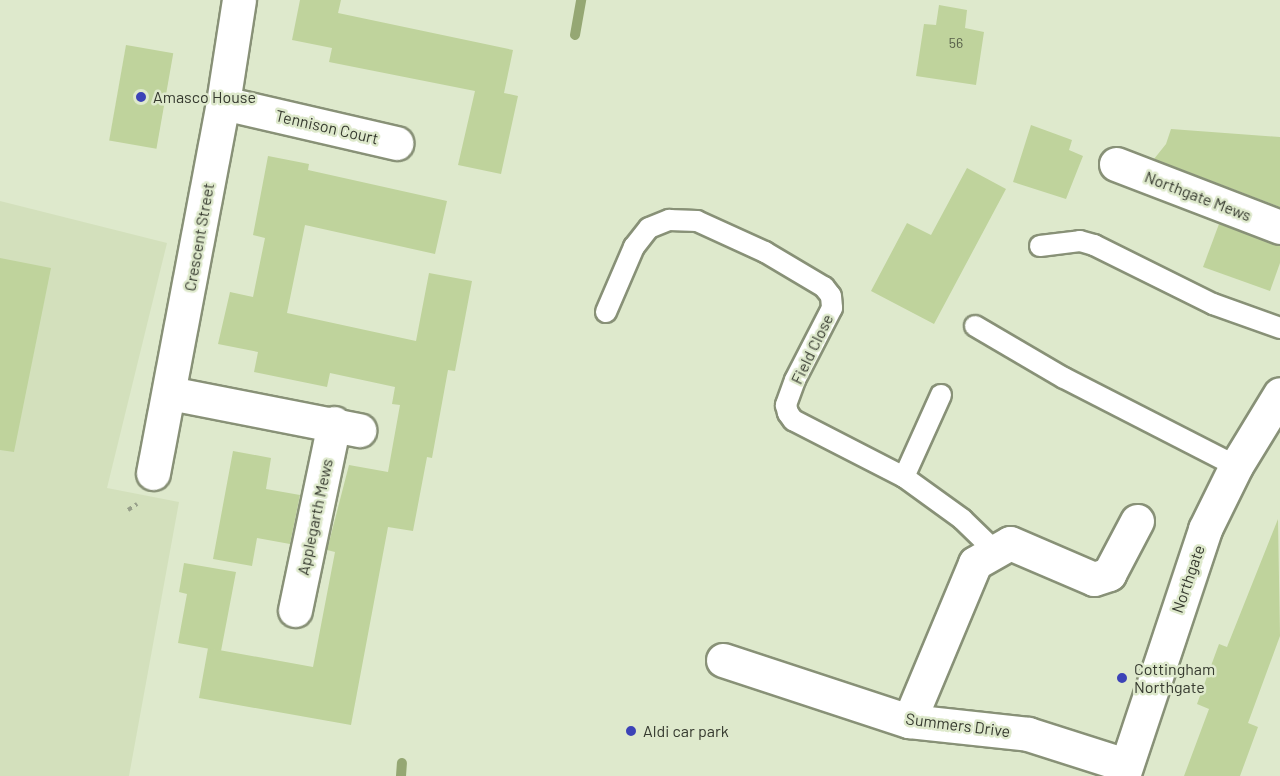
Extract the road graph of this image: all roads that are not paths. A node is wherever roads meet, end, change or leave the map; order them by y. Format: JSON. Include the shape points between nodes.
{"nodes":[{"id":1,"x":238,"y":0,"type":"edge"},
{"id":2,"x":223,"y":103,"type":"junction"},
{"id":3,"x":396,"y":143,"type":"dead end"},
{"id":4,"x":1116,"y":165,"type":"dead end"},
{"id":5,"x":1280,"y":227,"type":"edge"},
{"id":6,"x":1040,"y":246,"type":"dead end"},
{"id":7,"x":606,"y":312,"type":"dead end"},
{"id":8,"x":975,"y":326,"type":"dead end"},
{"id":9,"x":1280,"y":328,"type":"edge"},
{"id":10,"x":170,"y":393,"type":"junction"},
{"id":11,"x":1280,"y":394,"type":"edge"},
{"id":12,"x":941,"y":395,"type":"dead end"},
{"id":13,"x":1236,"y":466,"type":"junction"},
{"id":14,"x":153,"y":472,"type":"dead end"},
{"id":15,"x":904,"y":477,"type":"junction"},
{"id":16,"x":1137,"y":521,"type":"dead end"},
{"id":17,"x":996,"y":552,"type":"junction"},
{"id":18,"x":296,"y":610,"type":"dead end"},
{"id":19,"x":723,"y":660,"type":"dead end"},
{"id":20,"x":909,"y":721,"type":"junction"},
{"id":21,"x":1124,"y":771,"type":"edge"}],
"edges":[{"from":1,"to":2,"type":"street","name":"Crescent Street"},
{"from":2,"to":3,"type":"street","name":"Tennison Court"},
{"from":2,"to":10,"type":"street","name":"Crescent Street"},
{"from":4,"to":5,"type":"street","name":"Northgate Mews"},
{"from":6,"to":9,"type":"lane","via":[[1080,241],[1094,245],[1214,304]]},
{"from":7,"to":15,"type":"lane","name":"Field Close","via":[[634,247],[659,222],[697,222],[765,252],[831,296],[832,308],[795,380],[786,405],[788,413],[793,420]]},
{"from":8,"to":13,"type":"lane","via":[[1064,378]]},
{"from":10,"to":14,"type":"street","name":"Crescent Street"},
{"from":10,"to":18,"type":"street","name":"Applegarth Mews","via":[[346,427]]},
{"from":11,"to":13,"type":"street","name":"Northgate"},
{"from":12,"to":15,"type":"lane"},
{"from":13,"to":21,"type":"street","name":"Northgate","via":[[1205,529]]},
{"from":15,"to":17,"type":"lane","name":"Field Close","via":[[962,519]]},
{"from":16,"to":17,"type":"street","via":[[1109,574],[1094,579],[1010,543]]},
{"from":17,"to":20,"type":"street","via":[[975,563]]},
{"from":19,"to":20,"type":"street","name":"Summers Drive"},
{"from":20,"to":21,"type":"street","name":"Summers Drive","via":[[1028,734]]}]}
